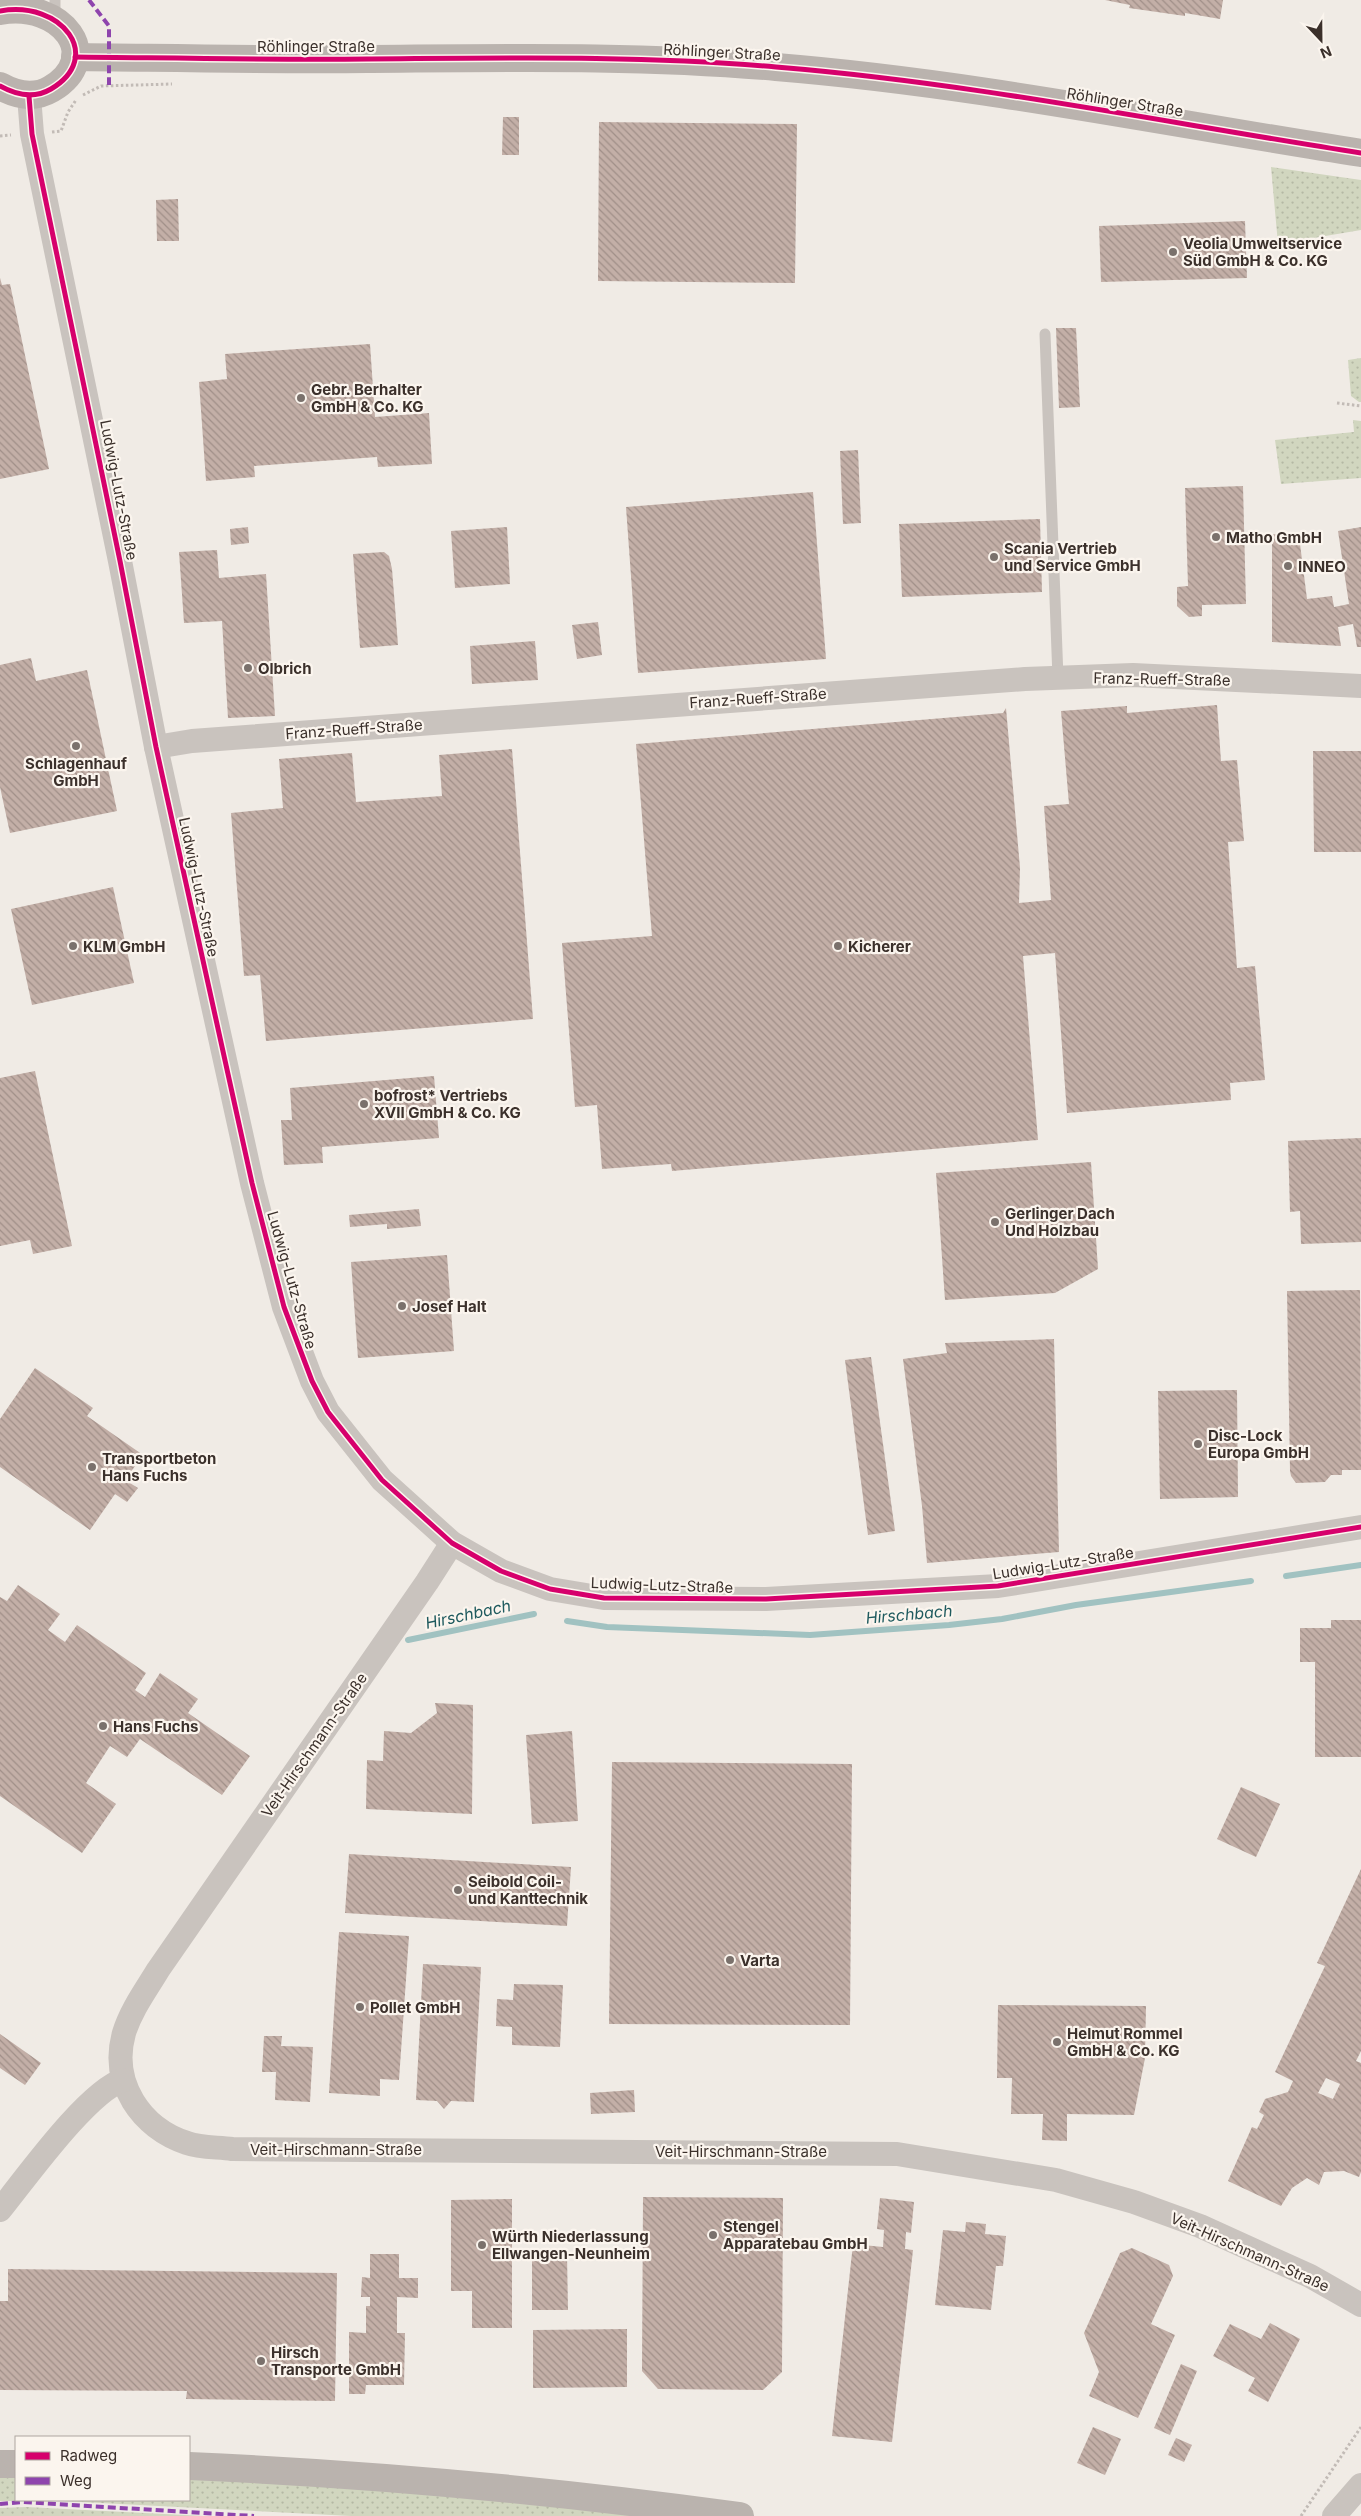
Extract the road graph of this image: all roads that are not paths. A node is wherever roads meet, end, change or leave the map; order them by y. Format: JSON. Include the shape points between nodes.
{"nodes":[{"id":1,"x":9,"y":5,"type":"edge"},
{"id":2,"x":55,"y":5,"type":"edge"},
{"id":3,"x":75,"y":57,"type":"junction"},
{"id":4,"x":0,"y":86,"type":"edge"},
{"id":5,"x":29,"y":96,"type":"junction"},
{"id":6,"x":1361,"y":153,"type":"edge"},
{"id":7,"x":1045,"y":334,"type":"dead end"},
{"id":8,"x":1058,"y":678,"type":"junction"},
{"id":9,"x":1361,"y":686,"type":"edge"},
{"id":10,"x":156,"y":747,"type":"junction"},
{"id":11,"x":1361,"y":1527,"type":"edge"},
{"id":12,"x":452,"y":1543,"type":"junction"},
{"id":13,"x":123,"y":2080,"type":"junction"},
{"id":14,"x":0,"y":2210,"type":"edge"},
{"id":15,"x":1361,"y":2306,"type":"edge"},
{"id":16,"x":0,"y":2464,"type":"edge"},
{"id":17,"x":15,"y":2464,"type":"edge"},
{"id":18,"x":190,"y":2466,"type":"edge"},
{"id":19,"x":1361,"y":2485,"type":"edge"},
{"id":20,"x":1361,"y":2502,"type":"edge"},
{"id":21,"x":740,"y":2516,"type":"edge"},
{"id":22,"x":1334,"y":2516,"type":"edge"},
{"id":23,"x":1356,"y":2516,"type":"edge"}],
"edges":[{"from":1,"to":2,"type":"street","via":[[26,2]]},
{"from":2,"to":3,"type":"street","via":[[72,30]]},
{"from":3,"to":5,"type":"street","via":[[59,84],[45,93]]},
{"from":3,"to":6,"type":"street","name":"Röhlinger Straße","via":[[496,57],[774,66],[978,91]]},
{"from":4,"to":5,"type":"street"},
{"from":5,"to":10,"type":"street","name":"Ludwig-Lutz-Straße","via":[[32,134]]},
{"from":7,"to":8,"type":"lane"},
{"from":8,"to":9,"type":"street","name":"Franz-Rueff-Straße","via":[[1133,675]]},
{"from":8,"to":10,"type":"street","name":"Franz-Rueff-Straße","via":[[536,714],[192,741]]},
{"from":10,"to":12,"type":"street","name":"Ludwig-Lutz-Straße","via":[[252,1183],[284,1307],[300,1354],[328,1412],[382,1480]]},
{"from":11,"to":12,"type":"street","name":"Ludwig-Lutz-Straße","via":[[998,1586],[766,1600],[604,1598],[550,1589],[501,1571]]},
{"from":12,"to":13,"type":"street","name":"Veit-Hirschmann-Straße","via":[[158,1970],[124,2034],[121,2053]]},
{"from":13,"to":14,"type":"street","via":[[111,2084],[88,2104]]},
{"from":13,"to":15,"type":"street","name":"Veit-Hirschmann-Straße","via":[[143,2116],[160,2132],[188,2144],[232,2149],[821,2152],[897,2154],[987,2167],[1056,2180],[1134,2202],[1200,2226],[1310,2276]]},
{"from":16,"to":17,"type":"street"},
{"from":18,"to":21,"type":"street","via":[[460,2483]]},
{"from":19,"to":22,"type":"street"},
{"from":20,"to":23,"type":"street"}]}
